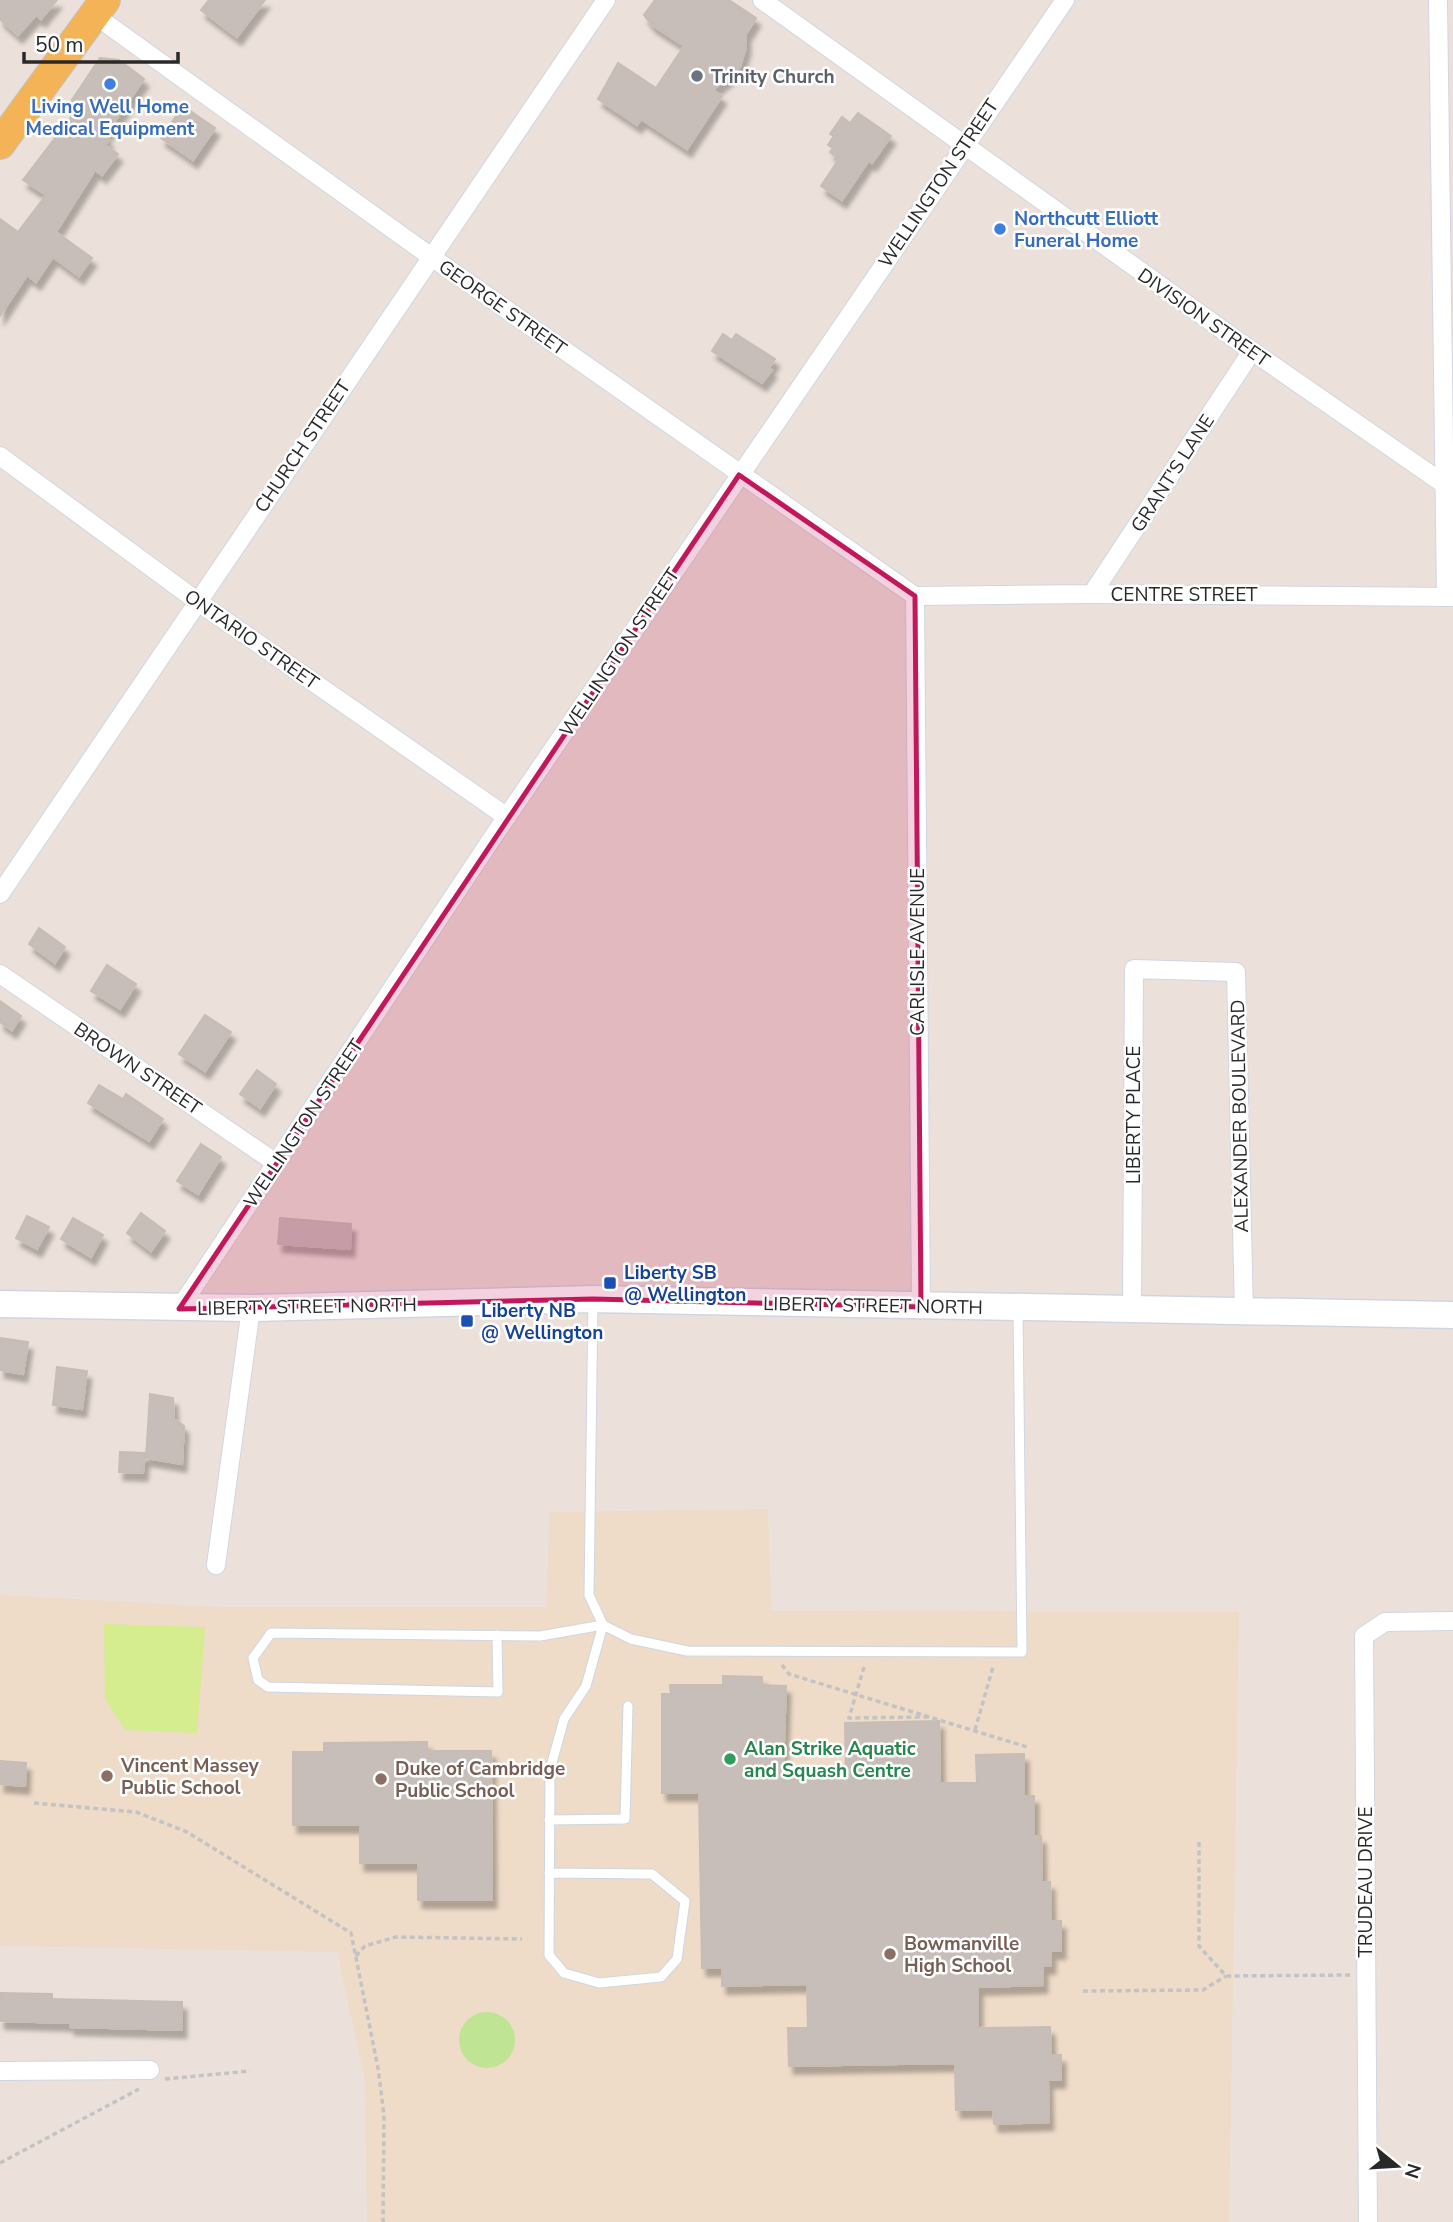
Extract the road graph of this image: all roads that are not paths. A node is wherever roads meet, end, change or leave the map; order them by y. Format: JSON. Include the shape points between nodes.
{"nodes":[{"id":1,"x":606,"y":0,"type":"edge"},
{"id":2,"x":762,"y":0,"type":"edge"},
{"id":3,"x":1065,"y":0,"type":"edge"},
{"id":4,"x":1438,"y":0,"type":"edge"},
{"id":5,"x":99,"y":7,"type":"edge"},
{"id":6,"x":0,"y":144,"type":"edge"},
{"id":7,"x":963,"y":145,"type":"junction"},
{"id":8,"x":430,"y":256,"type":"junction"},
{"id":9,"x":1447,"y":303,"type":"edge"},
{"id":10,"x":1252,"y":351,"type":"junction"},
{"id":11,"x":0,"y":456,"type":"edge"},
{"id":12,"x":739,"y":475,"type":"junction"},
{"id":13,"x":1444,"y":484,"type":"junction"},
{"id":14,"x":1092,"y":594,"type":"junction"},
{"id":15,"x":915,"y":596,"type":"junction"},
{"id":16,"x":1450,"y":596,"type":"edge"},
{"id":17,"x":197,"y":601,"type":"junction"},
{"id":18,"x":507,"y":817,"type":"junction"},
{"id":19,"x":0,"y":894,"type":"edge"},
{"id":20,"x":1183,"y":968,"type":"joint"},
{"id":21,"x":0,"y":974,"type":"edge"},
{"id":22,"x":276,"y":1163,"type":"junction"},
{"id":23,"x":593,"y":1299,"type":"junction"},
{"id":24,"x":0,"y":1304,"type":"edge"},
{"id":25,"x":921,"y":1307,"type":"junction"},
{"id":26,"x":251,"y":1308,"type":"junction"},
{"id":27,"x":1018,"y":1308,"type":"junction"},
{"id":28,"x":179,"y":1309,"type":"junction"},
{"id":29,"x":1132,"y":1310,"type":"junction"},
{"id":30,"x":1244,"y":1313,"type":"junction"},
{"id":31,"x":1453,"y":1315,"type":"edge"},
{"id":32,"x":216,"y":1565,"type":"dead end"},
{"id":33,"x":1453,"y":1621,"type":"edge"},
{"id":34,"x":603,"y":1625,"type":"junction"},
{"id":35,"x":497,"y":1635,"type":"junction"},
{"id":36,"x":628,"y":1706,"type":"dead end"},
{"id":37,"x":550,"y":1821,"type":"junction"},
{"id":38,"x":549,"y":1873,"type":"junction"},
{"id":39,"x":0,"y":2071,"type":"edge"},
{"id":40,"x":152,"y":2076,"type":"road end"},
{"id":41,"x":1368,"y":2222,"type":"edge"}],
"edges":[{"from":1,"to":8,"type":"street","name":"CHURCH STREET"},
{"from":2,"to":7,"type":"street","name":"DIVISION STREET"},
{"from":3,"to":7,"type":"street","name":"WELLINGTON STREET"},
{"from":4,"to":9,"type":"street"},
{"from":5,"to":6,"type":"main road"},
{"from":5,"to":8,"type":"street","name":"GEORGE STREET"},
{"from":7,"to":10,"type":"street","name":"DIVISION STREET"},
{"from":7,"to":12,"type":"street","name":"WELLINGTON STREET"},
{"from":8,"to":12,"type":"street","name":"GEORGE STREET"},
{"from":8,"to":17,"type":"street","name":"CHURCH STREET"},
{"from":9,"to":13,"type":"street"},
{"from":10,"to":13,"type":"street","name":"DIVISION STREET"},
{"from":10,"to":14,"type":"street","name":"GRANT'S LANE"},
{"from":11,"to":17,"type":"street","name":"ONTARIO STREET"},
{"from":12,"to":15,"type":"street","name":"GEORGE STREET"},
{"from":12,"to":18,"type":"street","name":"WELLINGTON STREET"},
{"from":13,"to":16,"type":"street"},
{"from":14,"to":15,"type":"street","name":"CENTRE STREET"},
{"from":14,"to":16,"type":"street","name":"CENTRE STREET"},
{"from":15,"to":25,"type":"street","name":"CARLISLE AVENUE"},
{"from":17,"to":18,"type":"street","name":"ONTARIO STREET"},
{"from":17,"to":19,"type":"street","name":"CHURCH STREET"},
{"from":18,"to":22,"type":"street","name":"WELLINGTON STREET"},
{"from":20,"to":29,"type":"street","name":"LIBERTY PLACE","via":[[1133,969]]},
{"from":20,"to":30,"type":"street","name":"ALEXANDER BOULEVARD","via":[[1236,972]]},
{"from":21,"to":22,"type":"street","name":"BROWN STREET"},
{"from":22,"to":28,"type":"street","name":"WELLINGTON STREET"},
{"from":23,"to":25,"type":"main road","name":"LIBERTY STREET NORTH"},
{"from":23,"to":26,"type":"main road","name":"LIBERTY STREET NORTH"},
{"from":23,"to":34,"type":"lane","via":[[589,1595]]},
{"from":24,"to":28,"type":"main road","name":"LIBERTY STREET NORTH"},
{"from":25,"to":27,"type":"main road","name":"LIBERTY STREET NORTH"},
{"from":26,"to":28,"type":"main road","name":"LIBERTY STREET NORTH"},
{"from":26,"to":32,"type":"street"},
{"from":27,"to":29,"type":"main road","name":"LIBERTY STREET NORTH"},
{"from":27,"to":34,"type":"lane","via":[[1021,1652],[687,1651],[631,1639]]},
{"from":29,"to":30,"type":"main road","name":"LIBERTY STREET NORTH"},
{"from":30,"to":31,"type":"main road","name":"LIBERTY STREET NORTH"},
{"from":33,"to":41,"type":"street","name":"TRUDEAU DRIVE","via":[[1385,1622],[1364,1636]]},
{"from":34,"to":35,"type":"lane","via":[[540,1636]]},
{"from":34,"to":37,"type":"lane","via":[[586,1686],[564,1719],[550,1770]]},
{"from":35,"to":35,"type":"lane","via":[[271,1633],[253,1658],[258,1680],[268,1687],[498,1692]]},
{"from":36,"to":37,"type":"lane","via":[[625,1819]]},
{"from":37,"to":38,"type":"lane"},
{"from":38,"to":38,"type":"lane","via":[[549,1955],[564,1973],[599,1983],[661,1977],[677,1959],[685,1901],[652,1874]]},
{"from":39,"to":40,"type":"street"}]}
